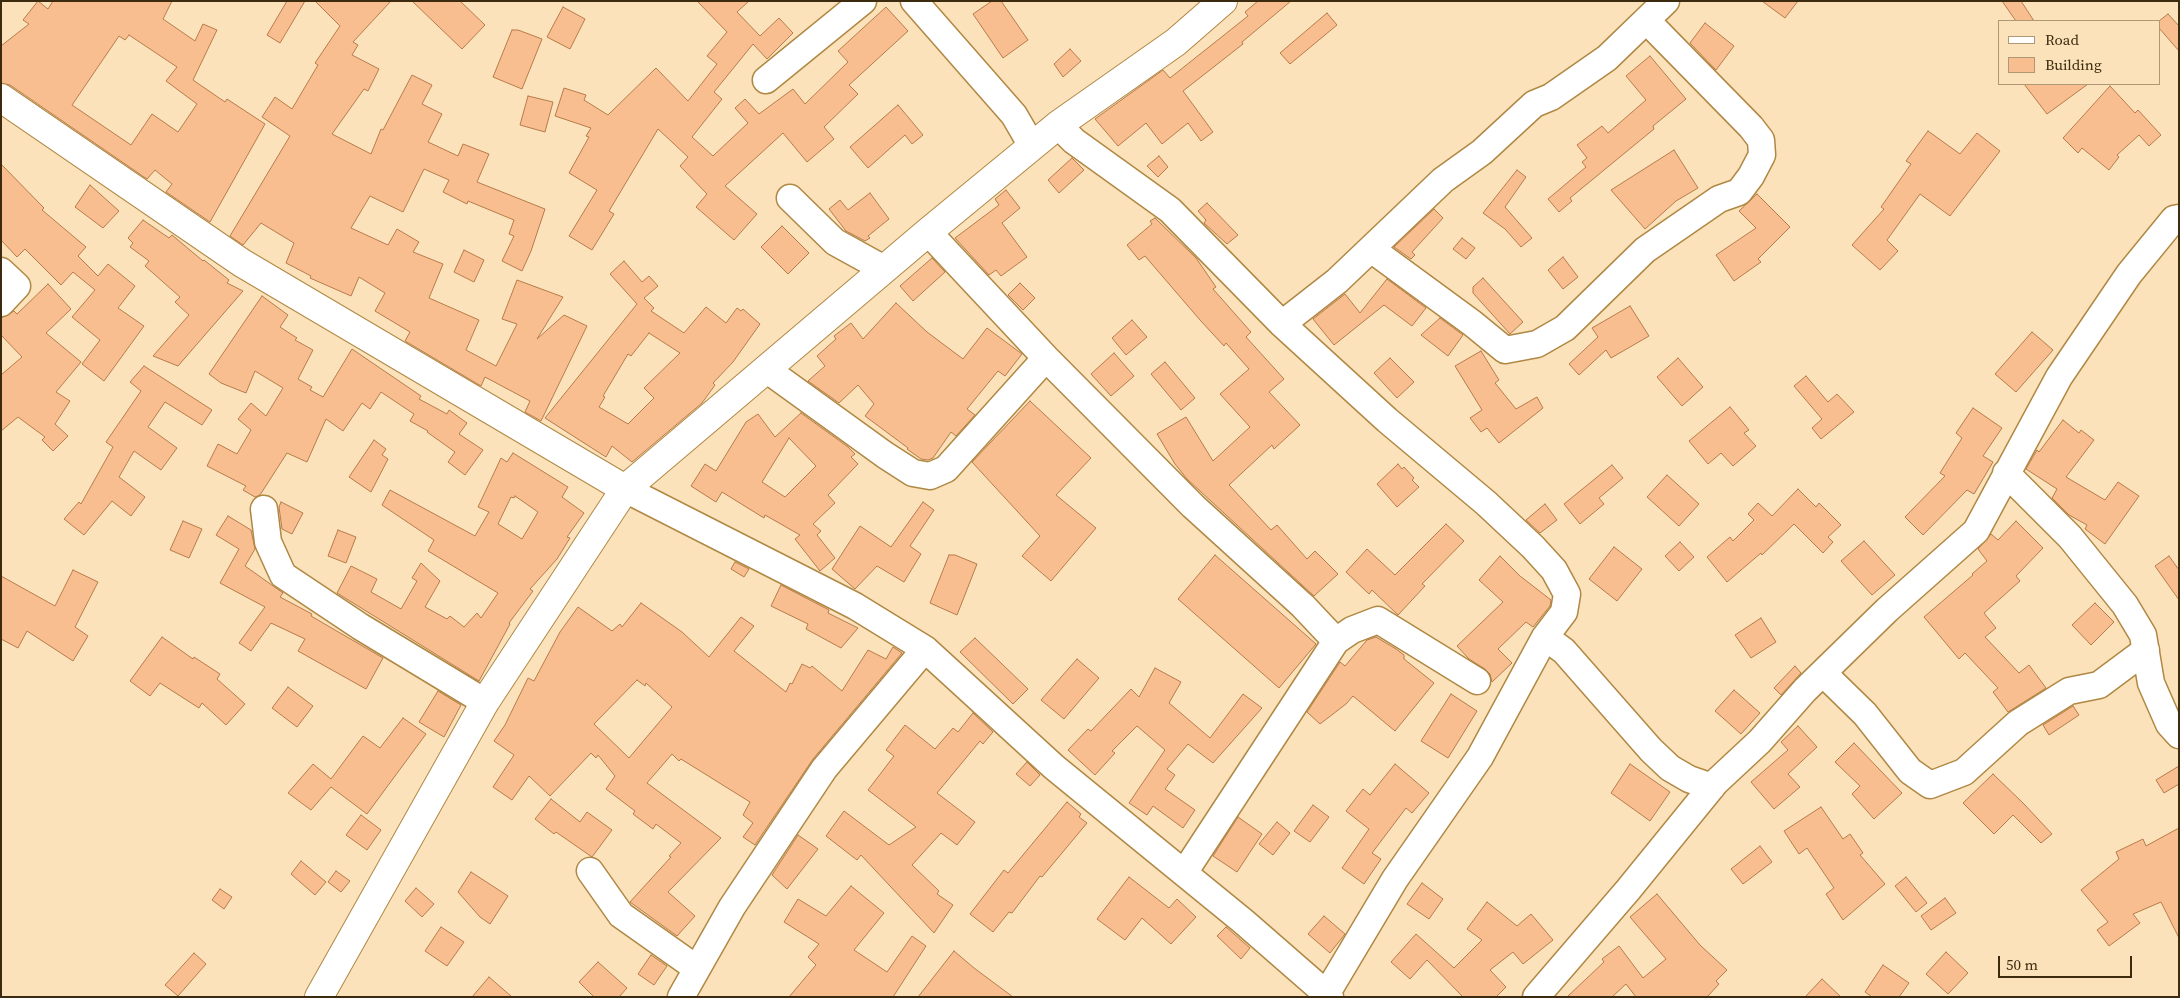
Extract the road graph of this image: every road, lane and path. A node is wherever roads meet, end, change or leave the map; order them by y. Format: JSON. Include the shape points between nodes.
{"nodes":[{"id":1,"x":863,"y":1,"type":"edge"},
{"id":2,"x":914,"y":1,"type":"edge"},
{"id":3,"x":1223,"y":1,"type":"edge"},
{"id":4,"x":1666,"y":1,"type":"edge"},
{"id":5,"x":1647,"y":21,"type":"junction"},
{"id":6,"x":766,"y":80,"type":"dead end"},
{"id":7,"x":1,"y":98,"type":"edge"},
{"id":8,"x":1058,"y":125,"type":"junction"},
{"id":9,"x":1032,"y":146,"type":"junction"},
{"id":10,"x":790,"y":198,"type":"dead end"},
{"id":11,"x":2179,"y":218,"type":"edge"},
{"id":12,"x":928,"y":232,"type":"junction"},
{"id":13,"x":1371,"y":249,"type":"junction"},
{"id":14,"x":884,"y":269,"type":"junction"},
{"id":15,"x":1,"y":271,"type":"edge"},
{"id":16,"x":1,"y":303,"type":"edge"},
{"id":17,"x":1282,"y":324,"type":"junction"},
{"id":18,"x":1046,"y":358,"type":"junction"},
{"id":19,"x":766,"y":370,"type":"junction"},
{"id":20,"x":2006,"y":473,"type":"junction"},
{"id":21,"x":625,"y":489,"type":"junction"},
{"id":22,"x":264,"y":509,"type":"dead end"},
{"id":23,"x":1545,"y":637,"type":"junction"},
{"id":24,"x":1336,"y":641,"type":"junction"},
{"id":25,"x":925,"y":649,"type":"junction"},
{"id":26,"x":2146,"y":650,"type":"junction"},
{"id":27,"x":1823,"y":673,"type":"junction"},
{"id":28,"x":1477,"y":681,"type":"dead end"},
{"id":29,"x":485,"y":702,"type":"junction"},
{"id":30,"x":2179,"y":734,"type":"edge"},
{"id":31,"x":1712,"y":787,"type":"junction"},
{"id":32,"x":590,"y":871,"type":"dead end"},
{"id":33,"x":1184,"y":873,"type":"junction"},
{"id":34,"x":696,"y":968,"type":"junction"},
{"id":35,"x":1329,"y":995,"type":"edge"},
{"id":36,"x":319,"y":997,"type":"edge"},
{"id":37,"x":681,"y":997,"type":"edge"},
{"id":38,"x":1536,"y":997,"type":"edge"}],
"edges":[{"from":1,"to":6,"type":"street"},
{"from":2,"to":9,"type":"street","via":[[1014,115]]},
{"from":3,"to":8,"type":"main road","via":[[1176,42]]},
{"from":4,"to":5,"type":"street"},
{"from":5,"to":13,"type":"street","via":[[1607,58],[1551,97],[1534,104],[1482,152],[1443,180]]},
{"from":5,"to":13,"type":"street","via":[[1761,140],[1762,155],[1739,192],[1719,199],[1645,250],[1565,328],[1537,344],[1505,350]]},
{"from":7,"to":21,"type":"main road","via":[[242,263]]},
{"from":8,"to":9,"type":"main road"},
{"from":8,"to":17,"type":"street","via":[[1074,141],[1170,210]]},
{"from":9,"to":12,"type":"main road"},
{"from":10,"to":14,"type":"street","via":[[836,242]]},
{"from":11,"to":20,"type":"street","via":[[2174,219],[2129,274],[2058,377]]},
{"from":12,"to":14,"type":"main road"},
{"from":12,"to":18,"type":"street"},
{"from":13,"to":17,"type":"street"},
{"from":14,"to":19,"type":"main road"},
{"from":15,"to":16,"type":"street","via":[[17,286]]},
{"from":17,"to":23,"type":"street","via":[[1387,420],[1486,503],[1554,570],[1567,594],[1564,612]]},
{"from":18,"to":19,"type":"street","via":[[946,469],[930,476],[913,473],[885,456]]},
{"from":18,"to":24,"type":"street","via":[[1193,506],[1303,606]]},
{"from":19,"to":21,"type":"main road"},
{"from":20,"to":26,"type":"street","via":[[2070,538],[2126,605],[2143,634]]},
{"from":20,"to":27,"type":"street","via":[[1976,531],[1887,610]]},
{"from":21,"to":25,"type":"street","via":[[855,606]]},
{"from":21,"to":29,"type":"main road"},
{"from":22,"to":29,"type":"street","via":[[268,542],[283,575],[361,627]]},
{"from":23,"to":31,"type":"street","via":[[1564,650],[1670,768]]},
{"from":23,"to":35,"type":"street","via":[[1480,757],[1395,879]]},
{"from":24,"to":28,"type":"street","via":[[1352,630],[1378,620]]},
{"from":24,"to":33,"type":"street"},
{"from":25,"to":33,"type":"street","via":[[1054,766]]},
{"from":25,"to":34,"type":"street","via":[[824,769],[732,907]]},
{"from":26,"to":27,"type":"street","via":[[2099,684],[2069,692],[2018,723],[1964,772],[1930,785],[1910,770],[1865,714]]},
{"from":26,"to":30,"type":"street","via":[[2151,683],[2169,724]]},
{"from":27,"to":31,"type":"street"},
{"from":29,"to":36,"type":"main road"},
{"from":31,"to":38,"type":"street"},
{"from":32,"to":34,"type":"street","via":[[621,915]]},
{"from":33,"to":35,"type":"street"},
{"from":34,"to":37,"type":"street"}]}
